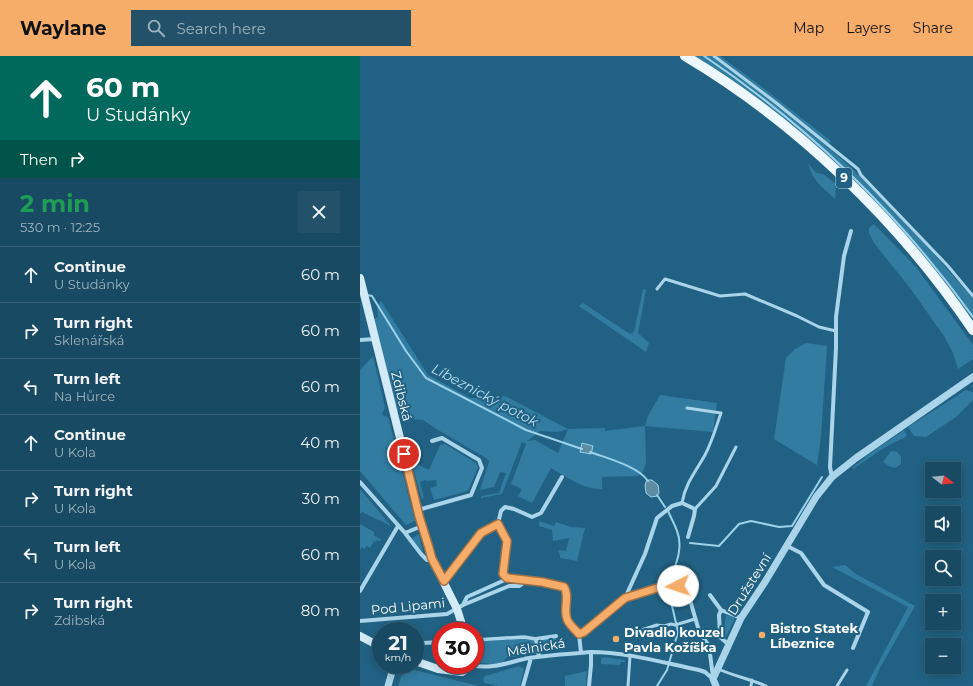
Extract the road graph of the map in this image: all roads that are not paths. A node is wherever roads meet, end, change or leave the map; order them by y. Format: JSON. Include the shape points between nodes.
{"nodes":[{"id":1,"x":686,"y":56,"type":"edge"},
{"id":2,"x":714,"y":56,"type":"edge"},
{"id":3,"x":851,"y":231,"type":"dead end"},
{"id":4,"x":360,"y":278,"type":"edge"},
{"id":5,"x":657,"y":289,"type":"dead end"},
{"id":6,"x":973,"y":296,"type":"edge"},
{"id":7,"x":973,"y":330,"type":"edge"},
{"id":8,"x":836,"y":331,"type":"junction"},
{"id":9,"x":375,"y":339,"type":"junction"},
{"id":10,"x":360,"y":340,"type":"edge"},
{"id":11,"x":972,"y":379,"type":"edge"},
{"id":12,"x":687,"y":408,"type":"dead end"},
{"id":13,"x":432,"y":441,"type":"dead end"},
{"id":14,"x":736,"y":447,"type":"dead end"},
{"id":15,"x":562,"y":477,"type":"dead end"},
{"id":16,"x":832,"y":477,"type":"junction"},
{"id":17,"x":360,"y":482,"type":"edge"},
{"id":18,"x":682,"y":503,"type":"junction"},
{"id":19,"x":695,"y":509,"type":"junction"},
{"id":20,"x":418,"y":510,"type":"junction"},
{"id":21,"x":498,"y":524,"type":"junction"},
{"id":22,"x":398,"y":526,"type":"junction"},
{"id":23,"x":422,"y":526,"type":"junction"},
{"id":24,"x":405,"y":534,"type":"junction"},
{"id":25,"x":688,"y":537,"type":"dead end"},
{"id":26,"x":787,"y":546,"type":"junction"},
{"id":27,"x":432,"y":559,"type":"junction"},
{"id":28,"x":507,"y":578,"type":"junction"},
{"id":29,"x":444,"y":581,"type":"junction"},
{"id":30,"x":526,"y":581,"type":"junction"},
{"id":31,"x":360,"y":591,"type":"edge"},
{"id":32,"x":710,"y":595,"type":"dead end"},
{"id":33,"x":625,"y":598,"type":"junction"},
{"id":34,"x":460,"y":607,"type":"junction"},
{"id":35,"x":721,"y":610,"type":"junction"},
{"id":36,"x":741,"y":618,"type":"junction"},
{"id":37,"x":695,"y":619,"type":"junction"},
{"id":38,"x":360,"y":620,"type":"edge"},
{"id":39,"x":462,"y":622,"type":"edge"},
{"id":40,"x":635,"y":632,"type":"dead end"},
{"id":41,"x":579,"y":634,"type":"junction"},
{"id":42,"x":360,"y":636,"type":"edge"},
{"id":43,"x":556,"y":636,"type":"dead end"},
{"id":44,"x":536,"y":639,"type":"junction"},
{"id":45,"x":484,"y":640,"type":"edge"},
{"id":46,"x":372,"y":642,"type":"edge"},
{"id":47,"x":729,"y":646,"type":"junction"},
{"id":48,"x":853,"y":648,"type":"dead end"},
{"id":49,"x":590,"y":652,"type":"junction"},
{"id":50,"x":581,"y":653,"type":"junction"},
{"id":51,"x":630,"y":656,"type":"junction"},
{"id":52,"x":538,"y":657,"type":"junction"},
{"id":53,"x":531,"y":658,"type":"junction"},
{"id":54,"x":484,"y":668,"type":"edge"},
{"id":55,"x":718,"y":669,"type":"junction"},
{"id":56,"x":846,"y":670,"type":"dead end"},
{"id":57,"x":391,"y":674,"type":"edge"},
{"id":58,"x":752,"y":680,"type":"junction"},
{"id":59,"x":714,"y":683,"type":"edge"},
{"id":60,"x":388,"y":686,"type":"edge"},
{"id":61,"x":523,"y":686,"type":"edge"},
{"id":62,"x":589,"y":686,"type":"edge"},
{"id":63,"x":628,"y":686,"type":"edge"},
{"id":64,"x":751,"y":686,"type":"edge"},
{"id":65,"x":766,"y":686,"type":"edge"},
{"id":66,"x":837,"y":686,"type":"edge"}],
"edges":[{"from":1,"to":7,"type":"main road","number":"9","via":[[760,106],[828,162],[884,218],[922,262]]},
{"from":2,"to":6,"type":"lane","via":[[858,169]]},
{"from":3,"to":8,"type":"street","via":[[844,256]]},
{"from":4,"to":9,"type":"main road","name":"Zdibská"},
{"from":5,"to":8,"type":"lane","via":[[665,279],[720,296],[745,294],[818,327]]},
{"from":8,"to":16,"type":"street","via":[[830,467]]},
{"from":9,"to":10,"type":"street"},
{"from":9,"to":20,"type":"main road","name":"Zdibská"},
{"from":11,"to":16,"type":"street","name":"Družstevní"},
{"from":12,"to":18,"type":"lane","via":[[721,413],[714,435],[684,493]]},
{"from":13,"to":20,"type":"street","via":[[442,438],[479,460],[482,468],[471,495]]},
{"from":14,"to":19,"type":"lane","via":[[716,486]]},
{"from":15,"to":21,"type":"street","via":[[541,513],[532,517],[504,507]]},
{"from":16,"to":26,"type":"street","name":"Družstevní","via":[[816,497]]},
{"from":17,"to":22,"type":"street"},
{"from":18,"to":19,"type":"street"},
{"from":18,"to":33,"type":"street","via":[[672,506],[657,518],[645,554]]},
{"from":19,"to":25,"type":"street"},
{"from":20,"to":23,"type":"main road","name":"Zdibská"},
{"from":21,"to":28,"type":"street","via":[[507,541],[503,574]]},
{"from":21,"to":29,"type":"street","via":[[481,533]]},
{"from":22,"to":24,"type":"street"},
{"from":22,"to":31,"type":"street"},
{"from":23,"to":24,"type":"street"},
{"from":23,"to":27,"type":"main road","name":"Zdibská"},
{"from":24,"to":27,"type":"street","via":[[427,560]]},
{"from":26,"to":36,"type":"street","name":"Družstevní"},
{"from":26,"to":48,"type":"street","name":"Družstevní","via":[[801,553],[824,585],[868,612]]},
{"from":27,"to":29,"type":"main road","name":"Zdibská"},
{"from":28,"to":30,"type":"street"},
{"from":28,"to":34,"type":"street","via":[[467,597]]},
{"from":29,"to":34,"type":"main road","name":"Zdibská"},
{"from":30,"to":34,"type":"street","name":"Pod Lipami","via":[[519,586],[509,586]]},
{"from":30,"to":41,"type":"street","via":[[564,587],[567,594],[566,618]]},
{"from":32,"to":35,"type":"street"},
{"from":33,"to":37,"type":"street","via":[[667,585],[678,586],[688,593]]},
{"from":33,"to":41,"type":"street"},
{"from":34,"to":38,"type":"street","name":"Pod Lipami","via":[[447,614]]},
{"from":34,"to":39,"type":"main road","name":"Zdibská"},
{"from":35,"to":36,"type":"street"},
{"from":35,"to":47,"type":"street","via":[[720,637]]},
{"from":36,"to":47,"type":"street","name":"Družstevní"},
{"from":37,"to":40,"type":"lane","via":[[664,626],[657,625]]},
{"from":37,"to":59,"type":"street","via":[[709,646]]},
{"from":41,"to":50,"type":"street"},
{"from":42,"to":46,"type":"main road"},
{"from":43,"to":44,"type":"street"},
{"from":44,"to":45,"type":"street"},
{"from":44,"to":52,"type":"street"},
{"from":47,"to":55,"type":"street","name":"Družstevní"},
{"from":49,"to":50,"type":"street","name":"Mělnická"},
{"from":49,"to":51,"type":"street","name":"Mělnická"},
{"from":49,"to":62,"type":"street"},
{"from":50,"to":52,"type":"street","name":"Mělnická"},
{"from":51,"to":59,"type":"street","name":"Mělnická","via":[[699,670],[705,672]]},
{"from":51,"to":63,"type":"lane"},
{"from":52,"to":53,"type":"street","name":"Mělnická"},
{"from":53,"to":54,"type":"street","name":"Mělnická"},
{"from":53,"to":61,"type":"street"},
{"from":55,"to":58,"type":"lane"},
{"from":55,"to":59,"type":"street","name":"Družstevní"},
{"from":56,"to":66,"type":"lane"},
{"from":57,"to":60,"type":"street"},
{"from":58,"to":64,"type":"lane"},
{"from":58,"to":65,"type":"lane"}]}
